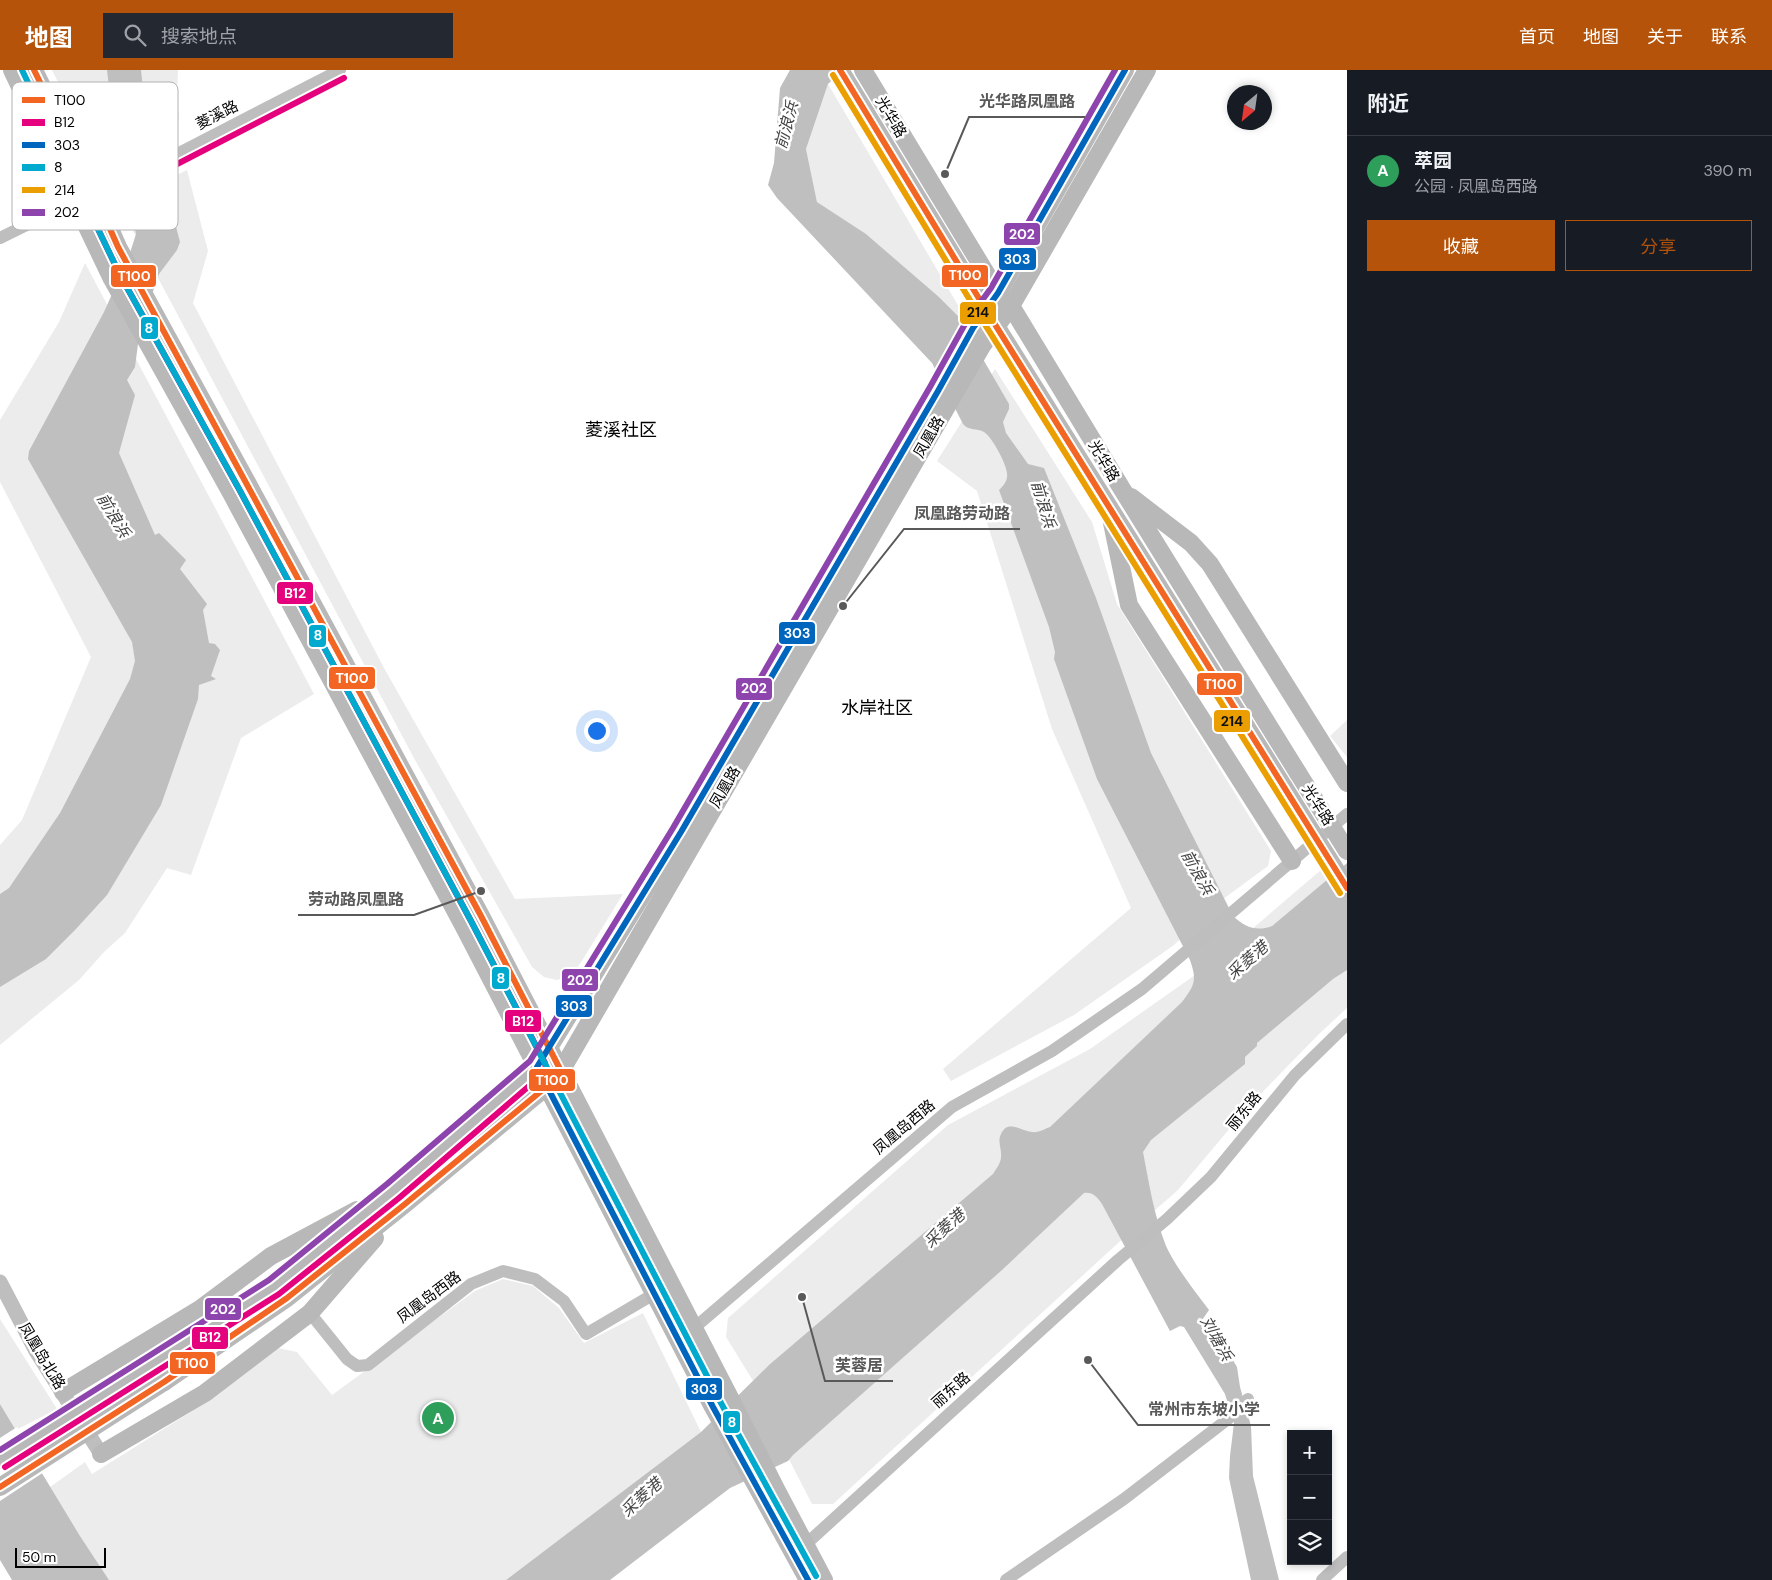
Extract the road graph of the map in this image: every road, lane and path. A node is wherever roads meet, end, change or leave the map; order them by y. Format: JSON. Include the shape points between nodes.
{"nodes":[{"id":1,"x":12,"y":70,"type":"edge"},
{"id":2,"x":34,"y":70,"type":"edge"},
{"id":3,"x":340,"y":70,"type":"edge"},
{"id":4,"x":840,"y":70,"type":"edge"},
{"id":5,"x":1125,"y":70,"type":"edge"},
{"id":6,"x":1147,"y":70,"type":"edge"},
{"id":7,"x":864,"y":72,"type":"edge"},
{"id":8,"x":18,"y":82,"type":"edge"},
{"id":9,"x":40,"y":82,"type":"edge"},
{"id":10,"x":178,"y":153,"type":"edge"},
{"id":11,"x":17,"y":230,"type":"edge"},
{"id":12,"x":88,"y":230,"type":"edge"},
{"id":13,"x":110,"y":230,"type":"edge"},
{"id":14,"x":0,"y":238,"type":"edge"},
{"id":15,"x":998,"y":293,"type":"junction"},
{"id":16,"x":1011,"y":306,"type":"junction"},
{"id":17,"x":986,"y":310,"type":"junction"},
{"id":18,"x":996,"y":326,"type":"junction"},
{"id":19,"x":1122,"y":489,"type":"junction"},
{"id":20,"x":1109,"y":508,"type":"junction"},
{"id":21,"x":1347,"y":783,"type":"edge"},
{"id":22,"x":1347,"y":814,"type":"edge"},
{"id":23,"x":1347,"y":851,"type":"edge"},
{"id":24,"x":1292,"y":861,"type":"junction"},
{"id":25,"x":1347,"y":888,"type":"edge"},
{"id":26,"x":1347,"y":1024,"type":"edge"},
{"id":27,"x":550,"y":1049,"type":"junction"},
{"id":28,"x":537,"y":1068,"type":"junction"},
{"id":29,"x":561,"y":1071,"type":"junction"},
{"id":30,"x":546,"y":1087,"type":"junction"},
{"id":31,"x":399,"y":1198,"type":"junction"},
{"id":32,"x":0,"y":1282,"type":"edge"},
{"id":33,"x":654,"y":1294,"type":"junction"},
{"id":34,"x":310,"y":1313,"type":"junction"},
{"id":35,"x":694,"y":1327,"type":"junction"},
{"id":36,"x":679,"y":1341,"type":"junction"},
{"id":37,"x":63,"y":1392,"type":"junction"},
{"id":38,"x":1248,"y":1399,"type":"dead end"},
{"id":39,"x":101,"y":1454,"type":"joint"},
{"id":40,"x":0,"y":1460,"type":"edge"},
{"id":41,"x":0,"y":1487,"type":"edge"},
{"id":42,"x":767,"y":1492,"type":"junction"},
{"id":43,"x":805,"y":1545,"type":"junction"},
{"id":44,"x":1347,"y":1557,"type":"edge"},
{"id":45,"x":808,"y":1580,"type":"edge"},
{"id":46,"x":824,"y":1580,"type":"edge"},
{"id":47,"x":1006,"y":1580,"type":"edge"},
{"id":48,"x":1322,"y":1580,"type":"edge"}],
"edges":[{"from":1,"to":8,"type":"main road"},
{"from":2,"to":9,"type":"main road"},
{"from":3,"to":10,"type":"street","name":"菱溪路"},
{"from":4,"to":17,"type":"main road","name":"光华路"},
{"from":5,"to":15,"type":"main road","name":"凤凰路"},
{"from":6,"to":16,"type":"main road","name":"凤凰路"},
{"from":7,"to":15,"type":"main road","name":"光华路"},
{"from":11,"to":14,"type":"street","name":"菱溪路"},
{"from":12,"to":28,"type":"main road","via":[[112,279],[459,916]]},
{"from":13,"to":27,"type":"main road"},
{"from":15,"to":16,"type":"main road","name":"光华路"},
{"from":15,"to":17,"type":"main road","name":"凤凰路"},
{"from":16,"to":18,"type":"main road","name":"凤凰路"},
{"from":16,"to":19,"type":"main road","name":"光华路"},
{"from":17,"to":18,"type":"main road","name":"光华路"},
{"from":17,"to":27,"type":"main road","name":"凤凰路","via":[[686,824]]},
{"from":18,"to":20,"type":"main road","name":"光华路"},
{"from":18,"to":29,"type":"main road","name":"凤凰路"},
{"from":19,"to":21,"type":"main road","via":[[1191,542],[1210,564]]},
{"from":19,"to":23,"type":"main road","name":"光华路","bridge":true},
{"from":20,"to":24,"type":"main road","via":[[1129,605]]},
{"from":20,"to":25,"type":"main road","name":"光华路","bridge":true},
{"from":22,"to":24,"type":"street"},
{"from":24,"to":35,"type":"street","name":"凤凰岛西路","via":[[1142,989],[1052,1050],[952,1107]]},
{"from":26,"to":43,"type":"street","name":"丽东路","via":[[1295,1075],[1210,1177],[1167,1219]]},
{"from":27,"to":28,"type":"main road","name":"凤凰路"},
{"from":27,"to":29,"type":"main road"},
{"from":28,"to":30,"type":"main road"},
{"from":28,"to":31,"type":"main road","name":"凤凰路"},
{"from":29,"to":30,"type":"main road","name":"凤凰路"},
{"from":29,"to":35,"type":"main road"},
{"from":30,"to":31,"type":"main road","name":"凤凰路"},
{"from":30,"to":33,"type":"main road"},
{"from":31,"to":34,"type":"main road"},
{"from":31,"to":37,"type":"main road","via":[[271,1256],[200,1308]]},
{"from":31,"to":40,"type":"main road","name":"凤凰路","bridge":true,"via":[[274,1287]]},
{"from":31,"to":41,"type":"main road","name":"凤凰路","bridge":true,"via":[[287,1298],[164,1382]]},
{"from":32,"to":37,"type":"street","name":"凤凰岛北路","via":[[36,1351]]},
{"from":33,"to":34,"type":"street","name":"凤凰岛西路","via":[[586,1334],[564,1301],[535,1280],[503,1271],[471,1284],[368,1365],[357,1366],[347,1359]]},
{"from":33,"to":36,"type":"main road"},
{"from":34,"to":39,"type":"main road","via":[[206,1393]]},
{"from":35,"to":36,"type":"street","name":"凤凰岛西路"},
{"from":35,"to":42,"type":"main road","via":[[730,1398]]},
{"from":36,"to":42,"type":"main road","via":[[712,1407]]},
{"from":37,"to":39,"type":"street","name":"凤凰岛北路"},
{"from":38,"to":47,"type":"street","via":[[1228,1419],[1124,1499]]},
{"from":42,"to":43,"type":"main road"},
{"from":42,"to":45,"type":"main road"},
{"from":43,"to":46,"type":"main road"},
{"from":44,"to":48,"type":"street"}]}
